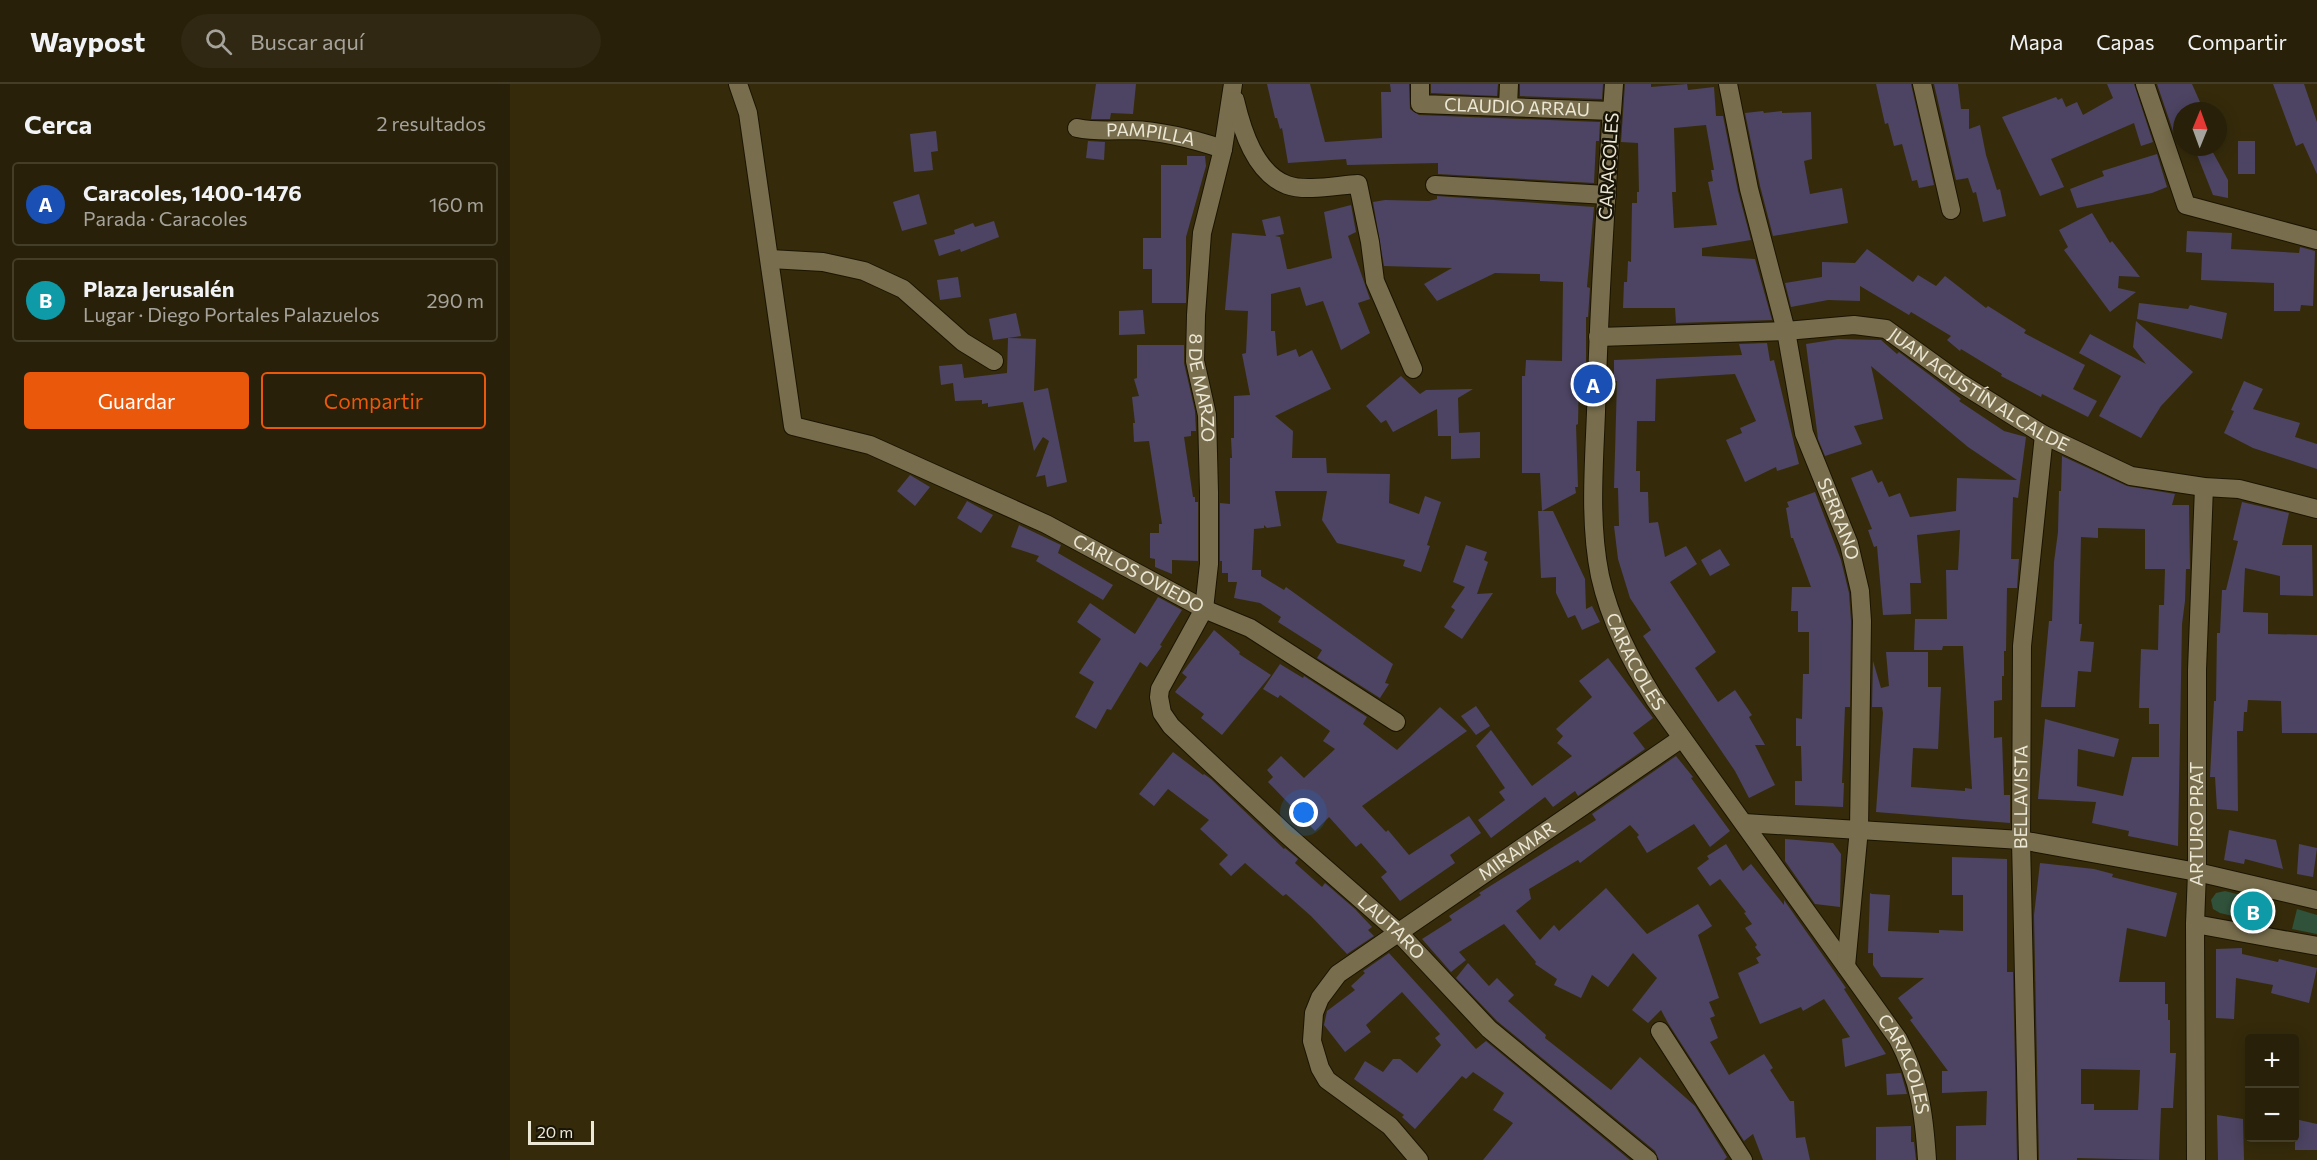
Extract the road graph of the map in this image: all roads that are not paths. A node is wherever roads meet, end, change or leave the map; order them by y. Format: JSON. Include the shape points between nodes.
{"nodes":[{"id":1,"x":738,"y":84,"type":"edge"},
{"id":2,"x":1420,"y":84,"type":"edge"},
{"id":3,"x":1509,"y":84,"type":"edge"},
{"id":4,"x":1614,"y":84,"type":"edge"},
{"id":5,"x":1728,"y":84,"type":"edge"},
{"id":6,"x":1922,"y":84,"type":"edge"},
{"id":7,"x":2145,"y":84,"type":"edge"},
{"id":8,"x":1233,"y":88,"type":"edge"},
{"id":9,"x":1508,"y":106,"type":"junction"},
{"id":10,"x":1612,"y":111,"type":"junction"},
{"id":11,"x":1077,"y":128,"type":"dead end"},
{"id":12,"x":1223,"y":149,"type":"junction"},
{"id":13,"x":1435,"y":184,"type":"dead end"},
{"id":14,"x":1607,"y":195,"type":"junction"},
{"id":15,"x":1951,"y":210,"type":"dead end"},
{"id":16,"x":2317,"y":240,"type":"edge"},
{"id":17,"x":770,"y":259,"type":"junction"},
{"id":18,"x":1786,"y":331,"type":"junction"},
{"id":19,"x":1598,"y":337,"type":"junction"},
{"id":20,"x":994,"y":361,"type":"dead end"},
{"id":21,"x":1413,"y":369,"type":"dead end"},
{"id":22,"x":2044,"y":435,"type":"junction"},
{"id":23,"x":2204,"y":487,"type":"junction"},
{"id":24,"x":2317,"y":509,"type":"edge"},
{"id":25,"x":1204,"y":609,"type":"junction"},
{"id":26,"x":1163,"y":682,"type":"joint"},
{"id":27,"x":1396,"y":722,"type":"dead end"},
{"id":28,"x":1682,"y":738,"type":"junction"},
{"id":29,"x":1744,"y":823,"type":"junction"},
{"id":30,"x":1859,"y":829,"type":"junction"},
{"id":31,"x":2021,"y":840,"type":"junction"},
{"id":32,"x":2197,"y":872,"type":"junction"},
{"id":33,"x":2317,"y":900,"type":"edge"},
{"id":34,"x":2195,"y":924,"type":"junction"},
{"id":35,"x":1398,"y":932,"type":"junction"},
{"id":36,"x":2317,"y":946,"type":"edge"},
{"id":37,"x":1846,"y":966,"type":"junction"},
{"id":38,"x":1660,"y":1030,"type":"dead end"},
{"id":39,"x":1419,"y":1160,"type":"edge"},
{"id":40,"x":1648,"y":1160,"type":"edge"},
{"id":41,"x":1743,"y":1160,"type":"edge"},
{"id":42,"x":1927,"y":1160,"type":"edge"},
{"id":43,"x":2028,"y":1160,"type":"edge"},
{"id":44,"x":2196,"y":1160,"type":"edge"}],
"edges":[{"from":1,"to":17,"type":"street","via":[[748,113]]},
{"from":2,"to":9,"type":"street","name":"CLAUDIO ARRAU","via":[[1420,104]]},
{"from":3,"to":9,"type":"street"},
{"from":4,"to":10,"type":"street","name":"CARACOLES"},
{"from":5,"to":18,"type":"street","name":"SERRANO","via":[[1752,200]]},
{"from":6,"to":15,"type":"street"},
{"from":7,"to":16,"type":"street","via":[[2186,205]]},
{"from":8,"to":12,"type":"street","name":"8 DE MARZO"},
{"from":8,"to":21,"type":"street","via":[[1240,125],[1270,175],[1301,188],[1358,184],[1375,281]]},
{"from":9,"to":10,"type":"street","name":"CLAUDIO ARRAU"},
{"from":10,"to":14,"type":"street","name":"CARACOLES"},
{"from":11,"to":12,"type":"street","name":"PAMPILLA","via":[[1096,132],[1134,130],[1201,141]]},
{"from":12,"to":25,"type":"street","name":"8 DE MARZO","via":[[1202,233],[1196,315],[1195,361],[1207,415],[1209,564]]},
{"from":13,"to":14,"type":"street"},
{"from":14,"to":19,"type":"street","name":"CARACOLES"},
{"from":17,"to":20,"type":"street","via":[[823,262],[864,271],[903,290],[963,342]]},
{"from":17,"to":25,"type":"street","name":"CARLOS OVIEDO","via":[[793,426],[870,445],[1046,524]]},
{"from":18,"to":19,"type":"street","name":"JUAN AGUSTÍN ALCALDE"},
{"from":18,"to":22,"type":"street","name":"JUAN AGUSTÍN ALCALDE","via":[[1854,326],[1886,329],[1962,384]]},
{"from":18,"to":30,"type":"street","name":"SERRANO","via":[[1804,433],[1849,544],[1860,591]]},
{"from":19,"to":28,"type":"street","name":"CARACOLES","via":[[1594,490],[1600,575],[1612,621],[1634,665]]},
{"from":22,"to":23,"type":"street","name":"JUAN AGUSTÍN ALCALDE","via":[[2131,476]]},
{"from":22,"to":31,"type":"street","name":"BELLAVISTA","via":[[2022,646]]},
{"from":23,"to":24,"type":"street","name":"JUAN AGUSTÍN ALCALDE","via":[[2239,489]]},
{"from":23,"to":32,"type":"street","name":"ARTURO PRAT","via":[[2197,670]]},
{"from":25,"to":26,"type":"street","name":"8 DE MARZO"},
{"from":25,"to":27,"type":"street","name":"CARLOS OVIEDO","via":[[1250,628]]},
{"from":26,"to":35,"type":"street","name":"LAUTARO","via":[[1160,705],[1171,726]]},
{"from":28,"to":29,"type":"street","name":"CARACOLES"},
{"from":28,"to":35,"type":"street","name":"MIRAMAR"},
{"from":29,"to":30,"type":"street"},
{"from":29,"to":37,"type":"street","name":"CARACOLES"},
{"from":30,"to":31,"type":"street"},
{"from":30,"to":37,"type":"street","name":"SERRANO"},
{"from":31,"to":32,"type":"street"},
{"from":31,"to":43,"type":"street","name":"BELLAVISTA"},
{"from":32,"to":33,"type":"street"},
{"from":32,"to":34,"type":"street","name":"ARTURO PRAT"},
{"from":34,"to":36,"type":"street"},
{"from":34,"to":44,"type":"street","name":"ARTURO PRAT"},
{"from":35,"to":39,"type":"street","name":"MIRAMAR","via":[[1338,974],[1320,998],[1312,1027],[1315,1055],[1327,1080],[1390,1126]]},
{"from":35,"to":40,"type":"street","name":"LAUTARO","via":[[1489,1029]]},
{"from":37,"to":42,"type":"street","name":"CARACOLES","via":[[1908,1059],[1922,1101]]},
{"from":38,"to":41,"type":"street"}]}
